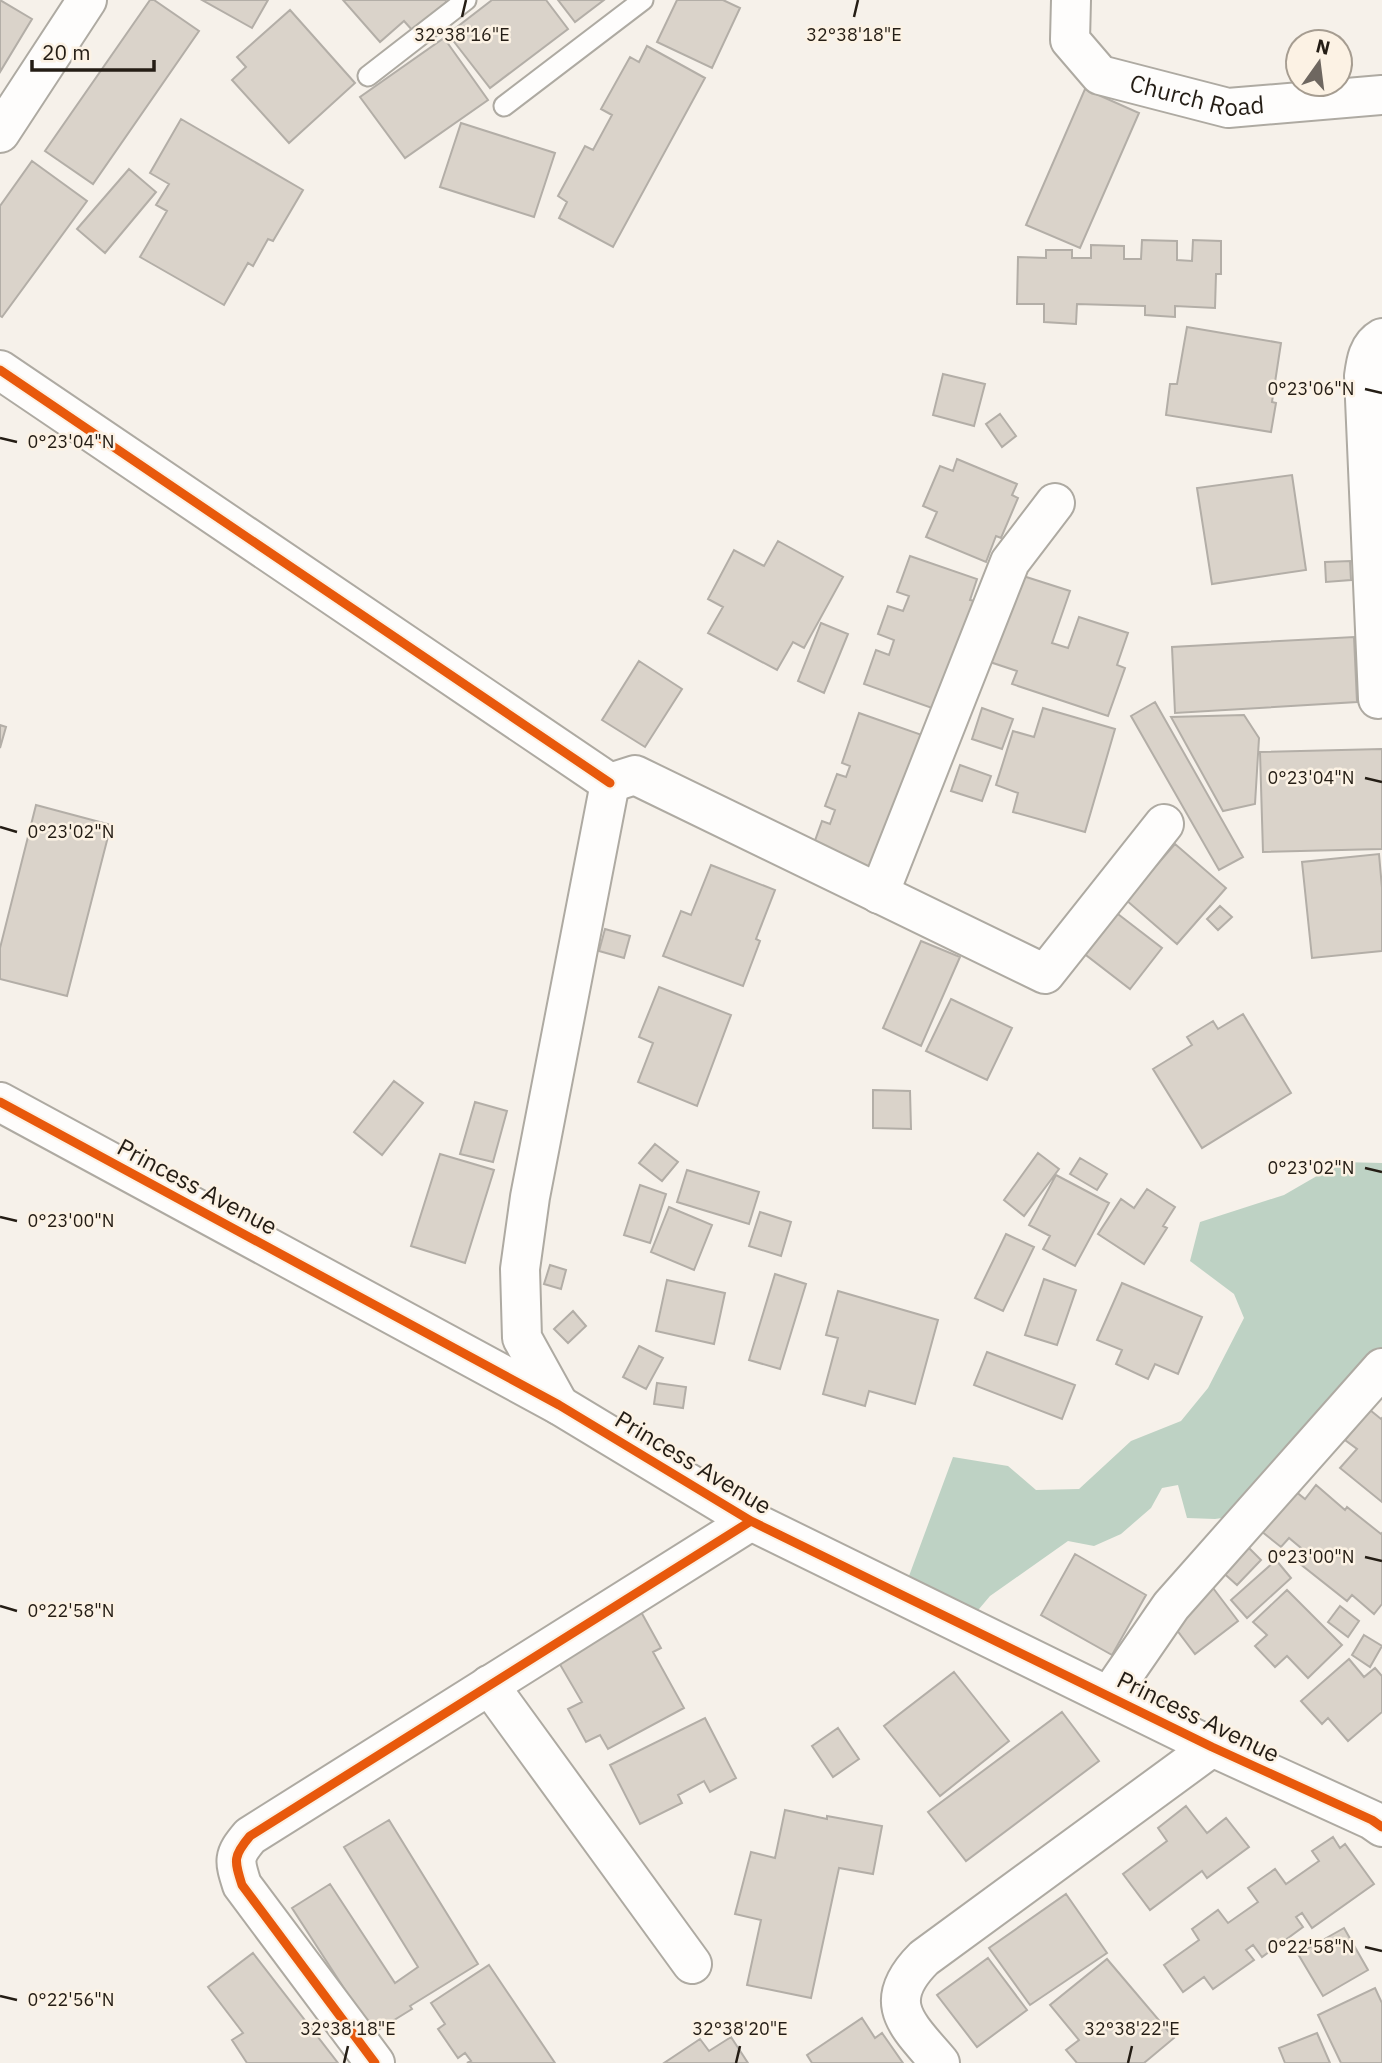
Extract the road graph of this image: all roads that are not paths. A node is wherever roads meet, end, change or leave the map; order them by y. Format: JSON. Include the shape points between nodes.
{"nodes":[{"id":1,"x":87,"y":0,"type":"edge"},
{"id":2,"x":466,"y":0,"type":"edge"},
{"id":3,"x":643,"y":0,"type":"edge"},
{"id":4,"x":1071,"y":0,"type":"edge"},
{"id":5,"x":368,"y":76,"type":"dead end"},
{"id":6,"x":1382,"y":96,"type":"edge"},
{"id":7,"x":504,"y":106,"type":"dead end"},
{"id":8,"x":0,"y":133,"type":"edge"},
{"id":9,"x":1382,"y":338,"type":"edge"},
{"id":10,"x":0,"y":370,"type":"edge"},
{"id":11,"x":1055,"y":503,"type":"dead end"},
{"id":12,"x":1378,"y":699,"type":"dead end"},
{"id":13,"x":610,"y":783,"type":"junction"},
{"id":14,"x":1164,"y":824,"type":"dead end"},
{"id":15,"x":880,"y":894,"type":"junction"},
{"id":16,"x":0,"y":1102,"type":"edge"},
{"id":17,"x":1382,"y":1368,"type":"edge"},
{"id":18,"x":559,"y":1405,"type":"junction"},
{"id":19,"x":751,"y":1521,"type":"junction"},
{"id":20,"x":489,"y":1685,"type":"junction"},
{"id":21,"x":1109,"y":1696,"type":"junction"},
{"id":22,"x":1212,"y":1747,"type":"junction"},
{"id":23,"x":1379,"y":1818,"type":"edge"},
{"id":24,"x":692,"y":1964,"type":"dead end"},
{"id":25,"x":375,"y":2063,"type":"edge"},
{"id":26,"x":940,"y":2063,"type":"edge"}],
"edges":[{"from":1,"to":8,"type":"street"},
{"from":2,"to":5,"type":"lane"},
{"from":3,"to":7,"type":"lane"},
{"from":4,"to":6,"type":"street","name":"Church Road","via":[[1070,40],[1100,75],[1228,108]]},
{"from":9,"to":12,"type":"street","via":[[1367,357],[1364,376]]},
{"from":10,"to":13,"type":"street"},
{"from":11,"to":15,"type":"street","via":[[1010,562]]},
{"from":13,"to":15,"type":"street","via":[[635,775]]},
{"from":13,"to":18,"type":"street","via":[[520,1269],[522,1338]]},
{"from":14,"to":15,"type":"street","via":[[1045,974]]},
{"from":16,"to":18,"type":"street","name":"Princess Avenue"},
{"from":17,"to":21,"type":"street","via":[[1171,1606]]},
{"from":18,"to":19,"type":"street","name":"Princess Avenue"},
{"from":19,"to":20,"type":"street"},
{"from":19,"to":21,"type":"street","name":"Princess Avenue"},
{"from":20,"to":24,"type":"street"},
{"from":20,"to":25,"type":"street","via":[[250,1836],[238,1851],[235,1863],[242,1885]]},
{"from":21,"to":22,"type":"street","name":"Princess Avenue"},
{"from":22,"to":23,"type":"street","name":"Princess Avenue"},
{"from":22,"to":26,"type":"street","via":[[909,1973],[901,1998],[902,2013]]}]}
